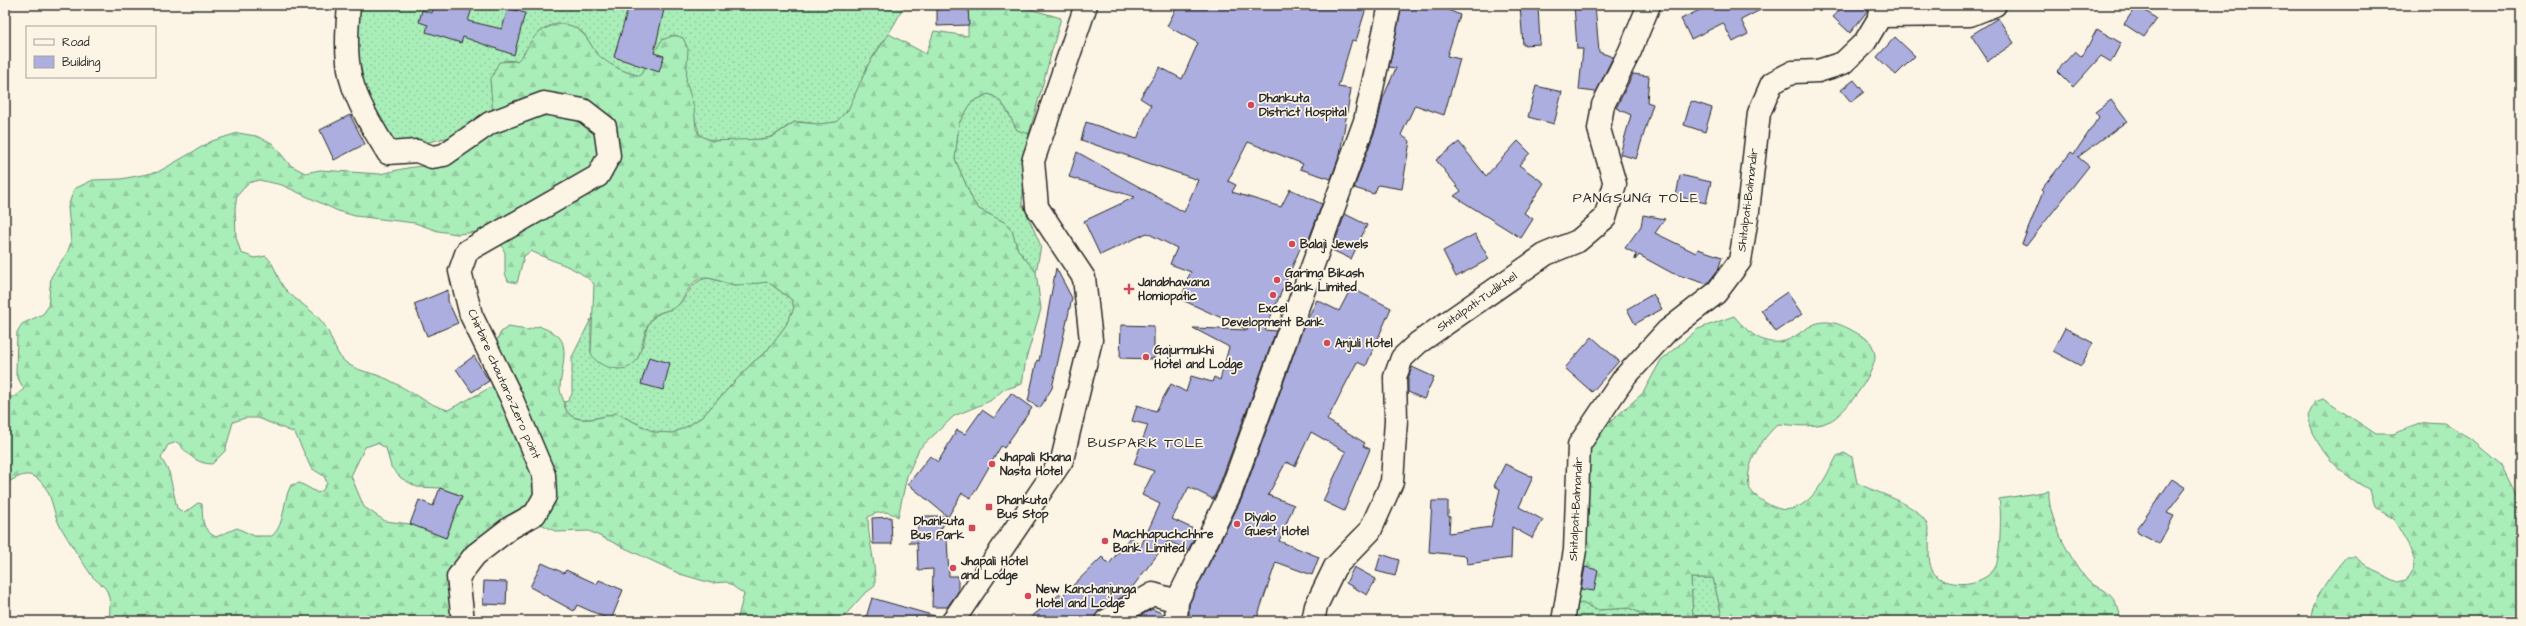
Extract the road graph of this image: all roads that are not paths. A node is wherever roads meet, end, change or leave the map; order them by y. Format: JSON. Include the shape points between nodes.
{"nodes":[{"id":1,"x":349,"y":5,"type":"edge"},
{"id":2,"x":1086,"y":5,"type":"edge"},
{"id":3,"x":1390,"y":5,"type":"edge"},
{"id":4,"x":1649,"y":5,"type":"edge"},
{"id":5,"x":1995,"y":5,"type":"edge"},
{"id":6,"x":1883,"y":11,"type":"edge"},
{"id":7,"x":1177,"y":611,"type":"edge"},
{"id":8,"x":463,"y":621,"type":"edge"},
{"id":9,"x":953,"y":621,"type":"edge"},
{"id":10,"x":1106,"y":621,"type":"edge"},
{"id":11,"x":1313,"y":621,"type":"edge"},
{"id":12,"x":1563,"y":621,"type":"edge"}],
"edges":[{"from":1,"to":8,"type":"street","name":"Chirbire chautara-Zero point","via":[[347,40],[351,79],[368,120],[388,153],[417,151],[432,157],[444,155],[490,123],[544,103],[583,110],[605,127],[609,156],[598,176],[467,251],[460,271],[471,315],[511,397],[544,475],[545,496],[535,514],[510,528],[475,555],[458,577]]},
{"from":2,"to":9,"type":"street","via":[[1033,161],[1037,207],[1084,278],[1092,340],[1062,460]]},
{"from":3,"to":7,"type":"street","via":[[1365,121],[1230,494]]},
{"from":4,"to":11,"type":"street","name":"Shitalpati-Tudikhel","via":[[1604,105],[1599,129],[1615,184],[1605,218],[1578,241],[1546,254],[1418,343],[1402,358],[1395,377],[1396,420],[1392,482],[1370,530],[1335,567],[1316,606]]},
{"from":5,"to":6,"type":"street","via":[[1970,15]]},
{"from":6,"to":12,"type":"street","name":"Shitalpati-Balmandir","via":[[1865,42],[1843,63],[1818,71],[1793,72],[1772,83],[1759,113],[1740,261],[1716,293],[1667,331],[1624,378],[1579,445],[1575,550]]},
{"from":7,"to":10,"type":"street","via":[[1153,594]]}]}
